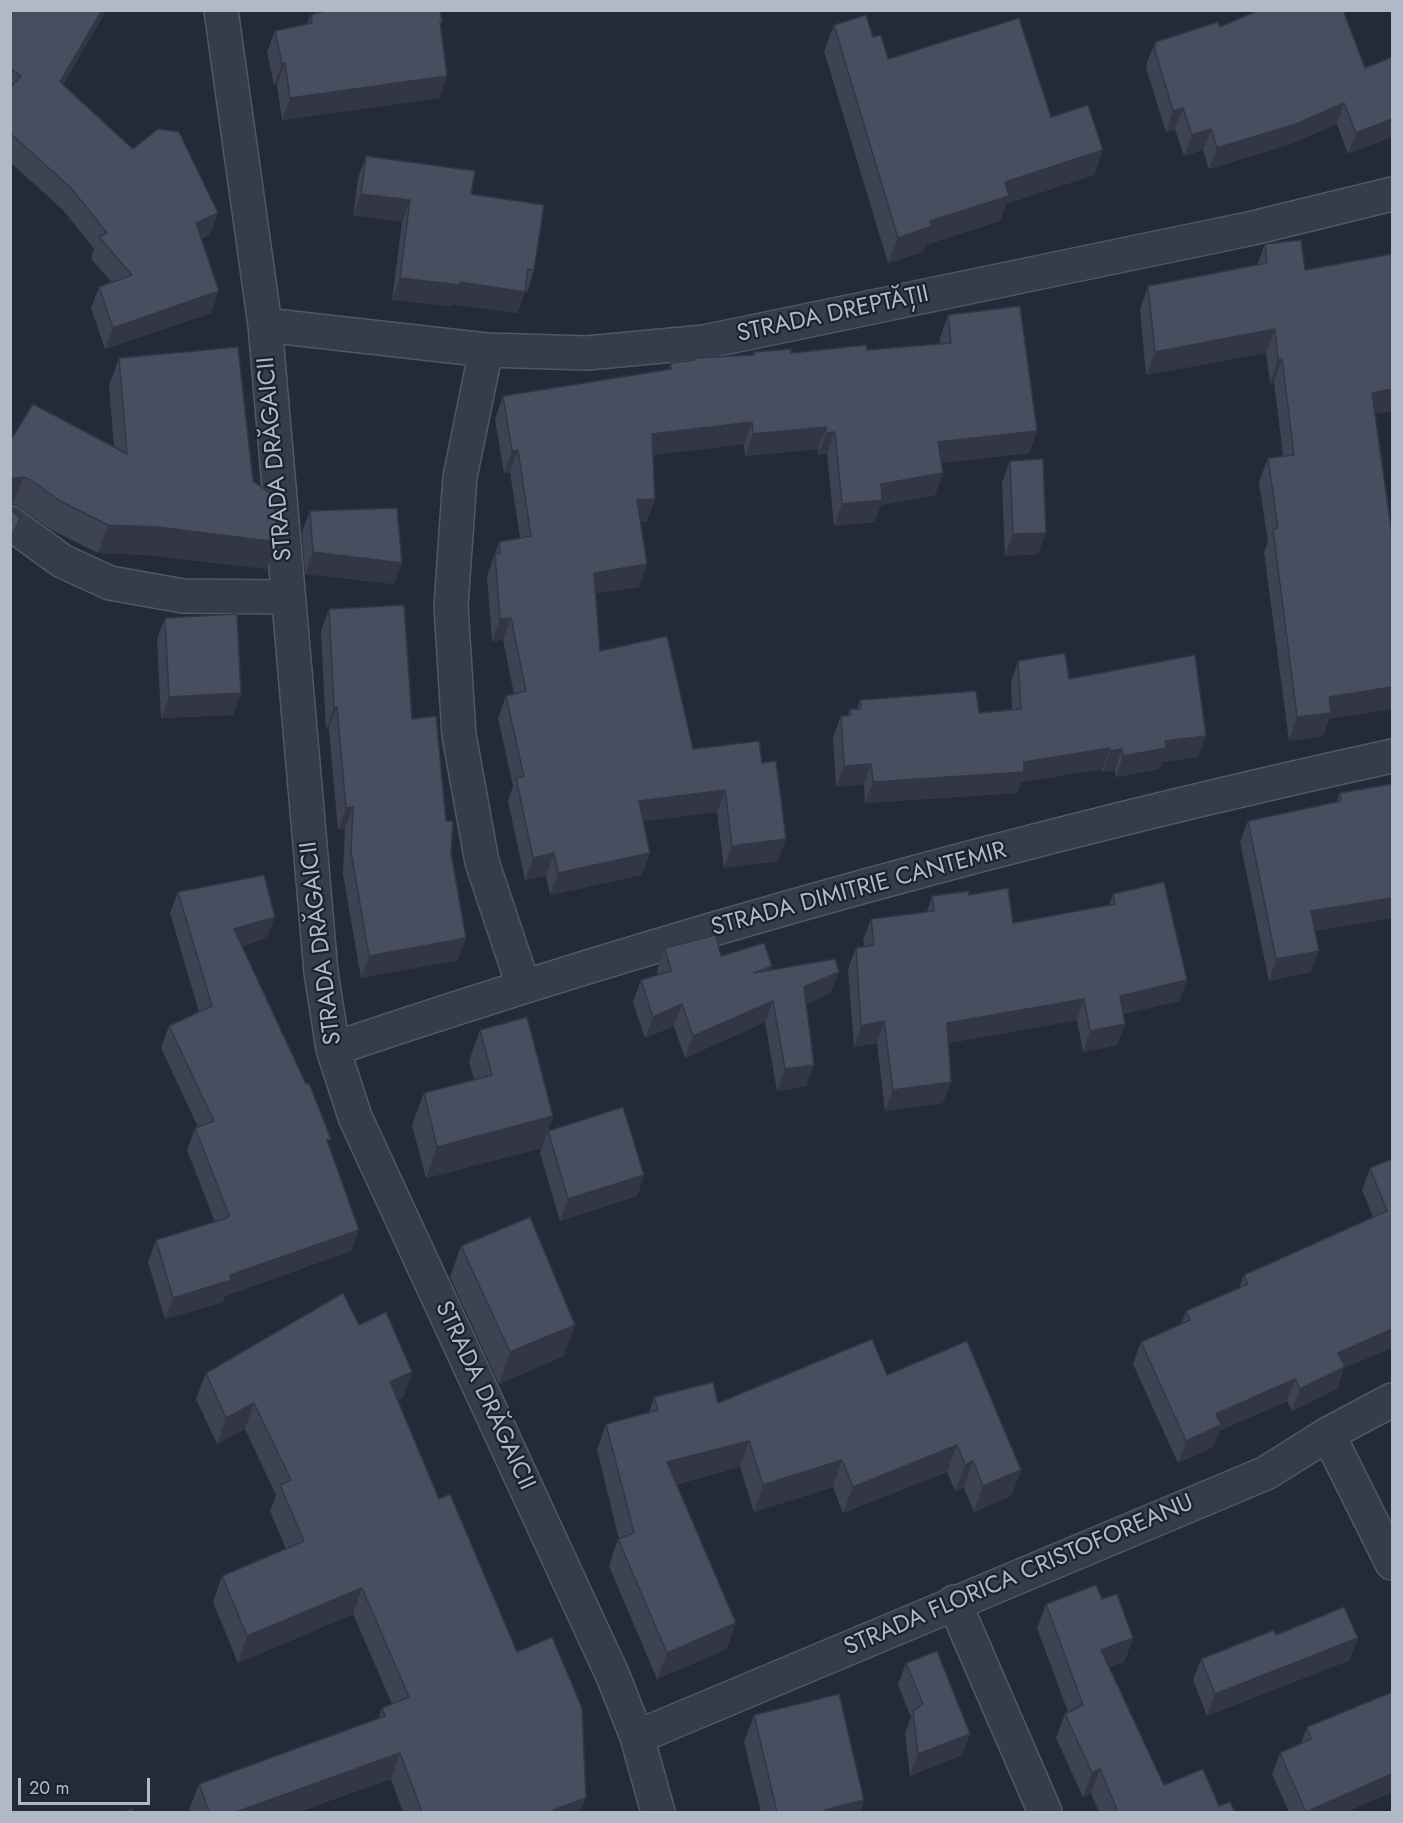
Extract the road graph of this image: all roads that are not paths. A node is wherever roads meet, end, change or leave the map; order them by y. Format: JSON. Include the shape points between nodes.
{"nodes":[{"id":1,"x":221,"y":10,"type":"edge"},
{"id":2,"x":1392,"y":194,"type":"edge"},
{"id":3,"x":265,"y":325,"type":"junction"},
{"id":4,"x":486,"y":350,"type":"junction"},
{"id":5,"x":10,"y":523,"type":"edge"},
{"id":6,"x":288,"y":597,"type":"junction"},
{"id":7,"x":1392,"y":756,"type":"edge"},
{"id":8,"x":523,"y":985,"type":"junction"},
{"id":9,"x":333,"y":1049,"type":"junction"},
{"id":10,"x":1392,"y":1400,"type":"edge"},
{"id":11,"x":1328,"y":1434,"type":"junction"},
{"id":12,"x":1392,"y":1563,"type":"edge"},
{"id":13,"x":954,"y":1602,"type":"junction"},
{"id":14,"x":637,"y":1737,"type":"junction"},
{"id":15,"x":658,"y":1812,"type":"edge"},
{"id":16,"x":1045,"y":1812,"type":"edge"}],
"edges":[{"from":1,"to":3,"type":"street","name":"STRADA DRĂGAICII"},
{"from":2,"to":4,"type":"street","name":"STRADA DREPTĂȚII","via":[[1253,228],[704,342],[587,353]]},
{"from":3,"to":4,"type":"street","name":"STRADA DREPTĂȚII"},
{"from":3,"to":6,"type":"street","name":"STRADA DRĂGAICII"},
{"from":4,"to":8,"type":"street","via":[[460,477],[451,606],[459,735],[480,851]]},
{"from":5,"to":6,"type":"street","via":[[62,561],[110,583],[183,596]]},
{"from":6,"to":9,"type":"street","name":"STRADA DRĂGAICII","via":[[321,972]]},
{"from":7,"to":8,"type":"street","name":"STRADA DIMITRIE CANTEMIR","via":[[1203,798],[748,920]]},
{"from":8,"to":9,"type":"street","name":"STRADA DIMITRIE CANTEMIR"},
{"from":9,"to":14,"type":"street","name":"STRADA DRĂGAICII","via":[[355,1117],[613,1676]]},
{"from":10,"to":11,"type":"street","name":"STRADA FLORICA CRISTOFOREANU"},
{"from":11,"to":12,"type":"street"},
{"from":11,"to":13,"type":"street","name":"STRADA FLORICA CRISTOFOREANU","via":[[1266,1473]]},
{"from":13,"to":14,"type":"street","name":"STRADA FLORICA CRISTOFOREANU"},
{"from":13,"to":16,"type":"street"},
{"from":14,"to":15,"type":"street","name":"STRADA DRĂGAICII"}]}
